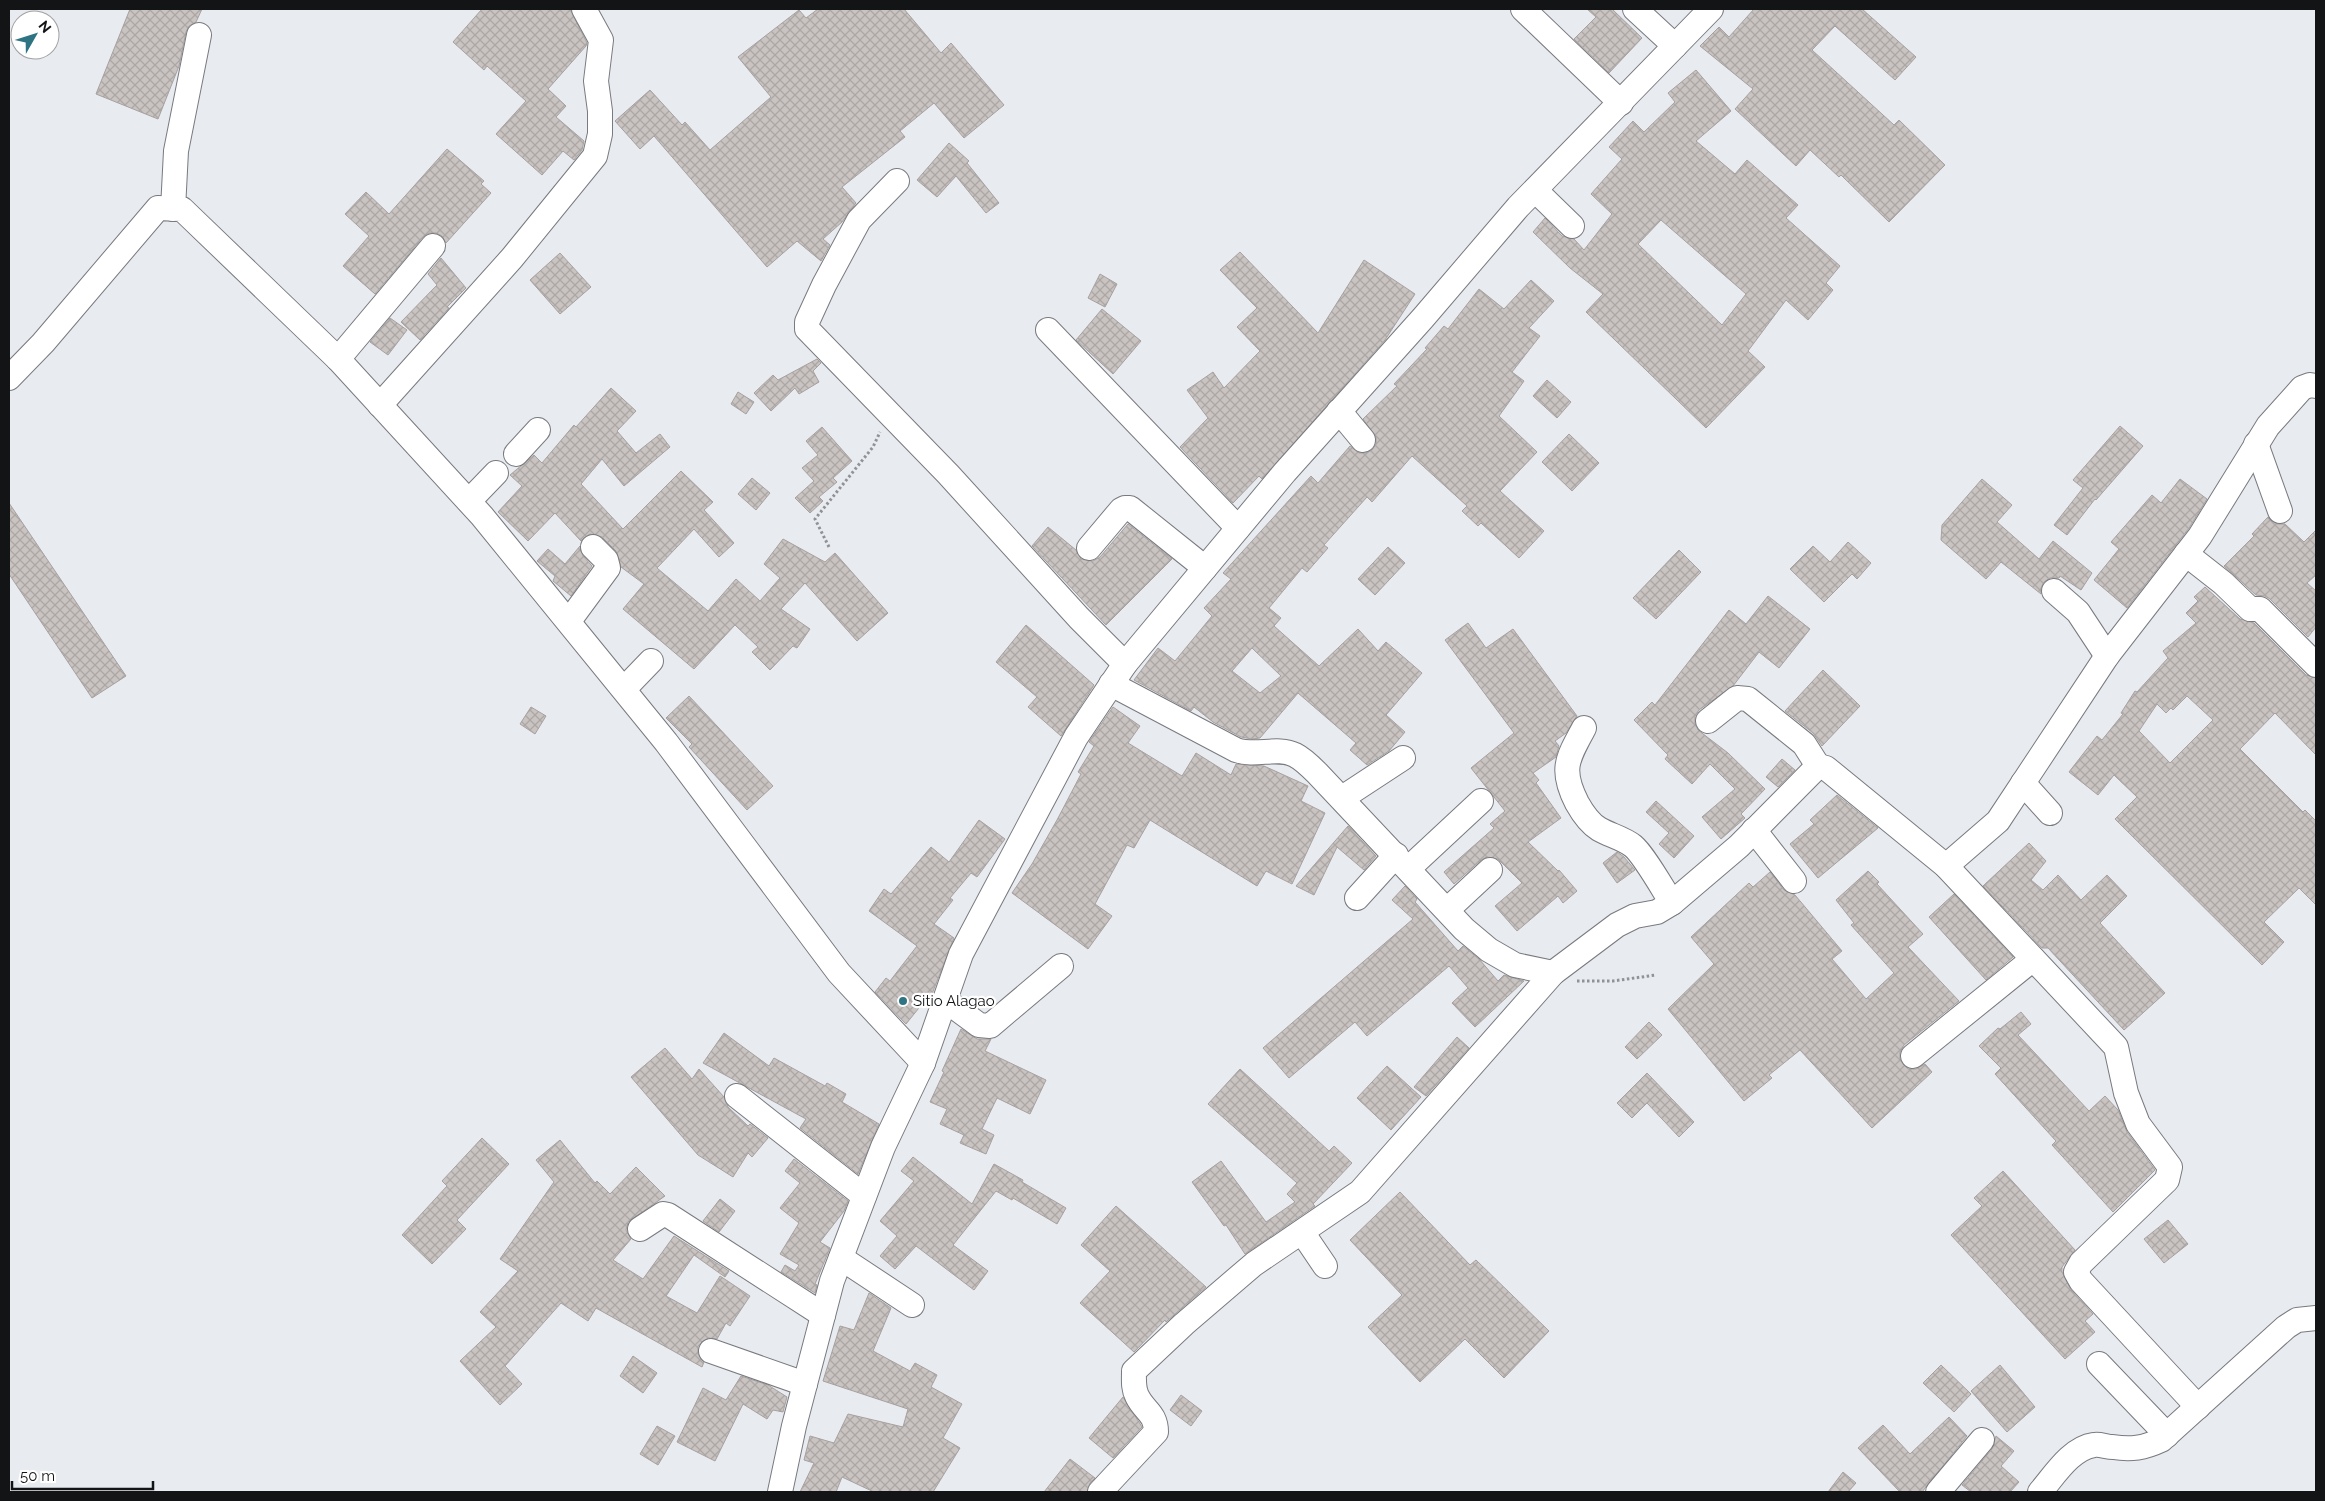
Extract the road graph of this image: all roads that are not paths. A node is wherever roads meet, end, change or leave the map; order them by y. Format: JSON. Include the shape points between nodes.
{"nodes":[{"id":1,"x":584,"y":9,"type":"edge"},
{"id":2,"x":1523,"y":9,"type":"edge"},
{"id":3,"x":1636,"y":9,"type":"edge"},
{"id":4,"x":1711,"y":9,"type":"edge"},
{"id":5,"x":199,"y":36,"type":"dead end"},
{"id":6,"x":1675,"y":46,"type":"junction"},
{"id":7,"x":1621,"y":102,"type":"junction"},
{"id":8,"x":897,"y":181,"type":"dead end"},
{"id":9,"x":1535,"y":190,"type":"junction"},
{"id":10,"x":173,"y":209,"type":"junction"},
{"id":11,"x":1572,"y":226,"type":"dead end"},
{"id":12,"x":433,"y":246,"type":"dead end"},
{"id":13,"x":1048,"y":330,"type":"dead end"},
{"id":14,"x":338,"y":359,"type":"junction"},
{"id":15,"x":9,"y":378,"type":"edge"},
{"id":16,"x":2316,"y":386,"type":"edge"},
{"id":17,"x":380,"y":405,"type":"junction"},
{"id":18,"x":1340,"y":411,"type":"junction"},
{"id":19,"x":538,"y":430,"type":"dead end"},
{"id":20,"x":1363,"y":440,"type":"dead end"},
{"id":21,"x":2256,"y":444,"type":"junction"},
{"id":22,"x":516,"y":454,"type":"dead end"},
{"id":23,"x":496,"y":473,"type":"dead end"},
{"id":24,"x":468,"y":501,"type":"junction"},
{"id":25,"x":2280,"y":511,"type":"dead end"},
{"id":26,"x":1238,"y":528,"type":"junction"},
{"id":27,"x":593,"y":547,"type":"dead end"},
{"id":28,"x":1089,"y":548,"type":"dead end"},
{"id":29,"x":2186,"y":554,"type":"junction"},
{"id":30,"x":1204,"y":568,"type":"junction"},
{"id":31,"x":2054,"y":591,"type":"dead end"},
{"id":32,"x":568,"y":621,"type":"junction"},
{"id":33,"x":2107,"y":656,"type":"junction"},
{"id":34,"x":650,"y":661,"type":"dead end"},
{"id":35,"x":1125,"y":664,"type":"junction"},
{"id":36,"x":2316,"y":665,"type":"edge"},
{"id":37,"x":1110,"y":684,"type":"junction"},
{"id":38,"x":624,"y":689,"type":"junction"},
{"id":39,"x":1708,"y":721,"type":"dead end"},
{"id":40,"x":1584,"y":728,"type":"dead end"},
{"id":41,"x":1403,"y":758,"type":"dead end"},
{"id":42,"x":1818,"y":766,"type":"junction"},
{"id":43,"x":2023,"y":782,"type":"junction"},
{"id":44,"x":1342,"y":798,"type":"junction"},
{"id":45,"x":1481,"y":801,"type":"dead end"},
{"id":46,"x":2050,"y":813,"type":"dead end"},
{"id":47,"x":1754,"y":830,"type":"junction"},
{"id":48,"x":1402,"y":862,"type":"junction"},
{"id":49,"x":1946,"y":866,"type":"junction"},
{"id":50,"x":1490,"y":870,"type":"dead end"},
{"id":51,"x":1794,"y":881,"type":"dead end"},
{"id":52,"x":1357,"y":898,"type":"dead end"},
{"id":53,"x":1672,"y":903,"type":"junction"},
{"id":54,"x":1447,"y":910,"type":"junction"},
{"id":55,"x":2034,"y":959,"type":"junction"},
{"id":56,"x":1062,"y":966,"type":"dead end"},
{"id":57,"x":1553,"y":973,"type":"junction"},
{"id":58,"x":945,"y":1000,"type":"junction"},
{"id":59,"x":1913,"y":1056,"type":"dead end"},
{"id":60,"x":923,"y":1063,"type":"junction"},
{"id":61,"x":737,"y":1096,"type":"dead end"},
{"id":62,"x":864,"y":1196,"type":"junction"},
{"id":63,"x":640,"y":1229,"type":"dead end"},
{"id":64,"x":1302,"y":1232,"type":"junction"},
{"id":65,"x":841,"y":1258,"type":"junction"},
{"id":66,"x":1325,"y":1266,"type":"dead end"},
{"id":67,"x":912,"y":1305,"type":"dead end"},
{"id":68,"x":823,"y":1315,"type":"junction"},
{"id":69,"x":2316,"y":1318,"type":"edge"},
{"id":70,"x":711,"y":1351,"type":"dead end"},
{"id":71,"x":2099,"y":1364,"type":"dead end"},
{"id":72,"x":805,"y":1384,"type":"junction"},
{"id":73,"x":2198,"y":1407,"type":"junction"},
{"id":74,"x":2167,"y":1435,"type":"junction"},
{"id":75,"x":1982,"y":1440,"type":"dead end"},
{"id":76,"x":780,"y":1492,"type":"edge"},
{"id":77,"x":1100,"y":1492,"type":"edge"},
{"id":78,"x":1938,"y":1492,"type":"edge"},
{"id":79,"x":2040,"y":1492,"type":"edge"}],
"edges":[{"from":1,"to":17,"type":"street","via":[[601,40],[596,81],[600,134],[595,156],[512,258]]},
{"from":2,"to":7,"type":"street"},
{"from":3,"to":6,"type":"street"},
{"from":4,"to":6,"type":"street"},
{"from":5,"to":10,"type":"street","via":[[176,151]]},
{"from":6,"to":7,"type":"street"},
{"from":7,"to":9,"type":"street"},
{"from":8,"to":35,"type":"street","via":[[859,220],[824,284],[807,329]]},
{"from":9,"to":11,"type":"street"},
{"from":9,"to":18,"type":"street"},
{"from":10,"to":14,"type":"street","via":[[182,209]]},
{"from":10,"to":15,"type":"street","via":[[158,208]]},
{"from":12,"to":14,"type":"street"},
{"from":13,"to":26,"type":"street"},
{"from":14,"to":17,"type":"street"},
{"from":16,"to":21,"type":"street","via":[[2302,388]]},
{"from":17,"to":24,"type":"street"},
{"from":18,"to":20,"type":"street"},
{"from":18,"to":26,"type":"street"},
{"from":19,"to":22,"type":"street"},
{"from":21,"to":25,"type":"street"},
{"from":21,"to":29,"type":"street"},
{"from":23,"to":24,"type":"street"},
{"from":24,"to":32,"type":"street"},
{"from":26,"to":30,"type":"street"},
{"from":27,"to":32,"type":"street","via":[[606,560],[608,568]]},
{"from":28,"to":30,"type":"street","via":[[1121,510],[1130,508]]},
{"from":29,"to":33,"type":"street"},
{"from":29,"to":36,"type":"street","via":[[2250,609],[2260,609]]},
{"from":30,"to":35,"type":"street"},
{"from":31,"to":33,"type":"street","via":[[2078,612]]},
{"from":32,"to":38,"type":"street"},
{"from":33,"to":43,"type":"street"},
{"from":34,"to":38,"type":"street"},
{"from":35,"to":37,"type":"street"},
{"from":37,"to":44,"type":"street","via":[[1236,750],[1253,754],[1275,751],[1296,755]]},
{"from":37,"to":58,"type":"street","via":[[1076,737],[961,954]]},
{"from":38,"to":60,"type":"street","via":[[838,973]]},
{"from":39,"to":42,"type":"street","via":[[1737,698],[1748,699],[1804,744]]},
{"from":40,"to":53,"type":"street","via":[[1571,751],[1566,779],[1574,798],[1597,828],[1633,846]]},
{"from":41,"to":44,"type":"street"},
{"from":42,"to":47,"type":"street"},
{"from":42,"to":49,"type":"street","via":[[1826,768]]},
{"from":43,"to":46,"type":"street"},
{"from":43,"to":49,"type":"street","via":[[1998,820]]},
{"from":44,"to":48,"type":"street"},
{"from":45,"to":48,"type":"street"},
{"from":47,"to":51,"type":"street"},
{"from":47,"to":53,"type":"street","via":[[1740,846]]},
{"from":48,"to":52,"type":"street"},
{"from":48,"to":54,"type":"street"},
{"from":49,"to":55,"type":"street"},
{"from":50,"to":54,"type":"street"},
{"from":53,"to":57,"type":"street","via":[[1657,912],[1635,916],[1617,925]]},
{"from":54,"to":57,"type":"street","via":[[1464,929],[1495,954],[1515,965]]},
{"from":55,"to":59,"type":"street"},
{"from":55,"to":73,"type":"street","via":[[2116,1047],[2126,1093],[2138,1124],[2170,1167],[2167,1180],[2081,1263],[2076,1272]]},
{"from":56,"to":58,"type":"street","via":[[990,1026],[980,1025]]},
{"from":57,"to":64,"type":"street","via":[[1372,1180]]},
{"from":58,"to":60,"type":"street"},
{"from":60,"to":62,"type":"street","via":[[883,1147]]},
{"from":61,"to":62,"type":"street"},
{"from":62,"to":65,"type":"street"},
{"from":63,"to":68,"type":"street","via":[[660,1215],[668,1215]]},
{"from":64,"to":66,"type":"street"},
{"from":64,"to":77,"type":"street","via":[[1254,1264],[1134,1371],[1137,1396],[1156,1421],[1156,1432]]},
{"from":65,"to":67,"type":"street"},
{"from":65,"to":68,"type":"street"},
{"from":68,"to":72,"type":"street"},
{"from":69,"to":73,"type":"street","via":[[2297,1320],[2286,1327]]},
{"from":70,"to":72,"type":"street"},
{"from":71,"to":74,"type":"street"},
{"from":72,"to":76,"type":"street"},
{"from":73,"to":74,"type":"street"},
{"from":74,"to":79,"type":"street","via":[[2146,1447],[2129,1449],[2094,1445],[2078,1451]]},
{"from":75,"to":78,"type":"street"}]}
